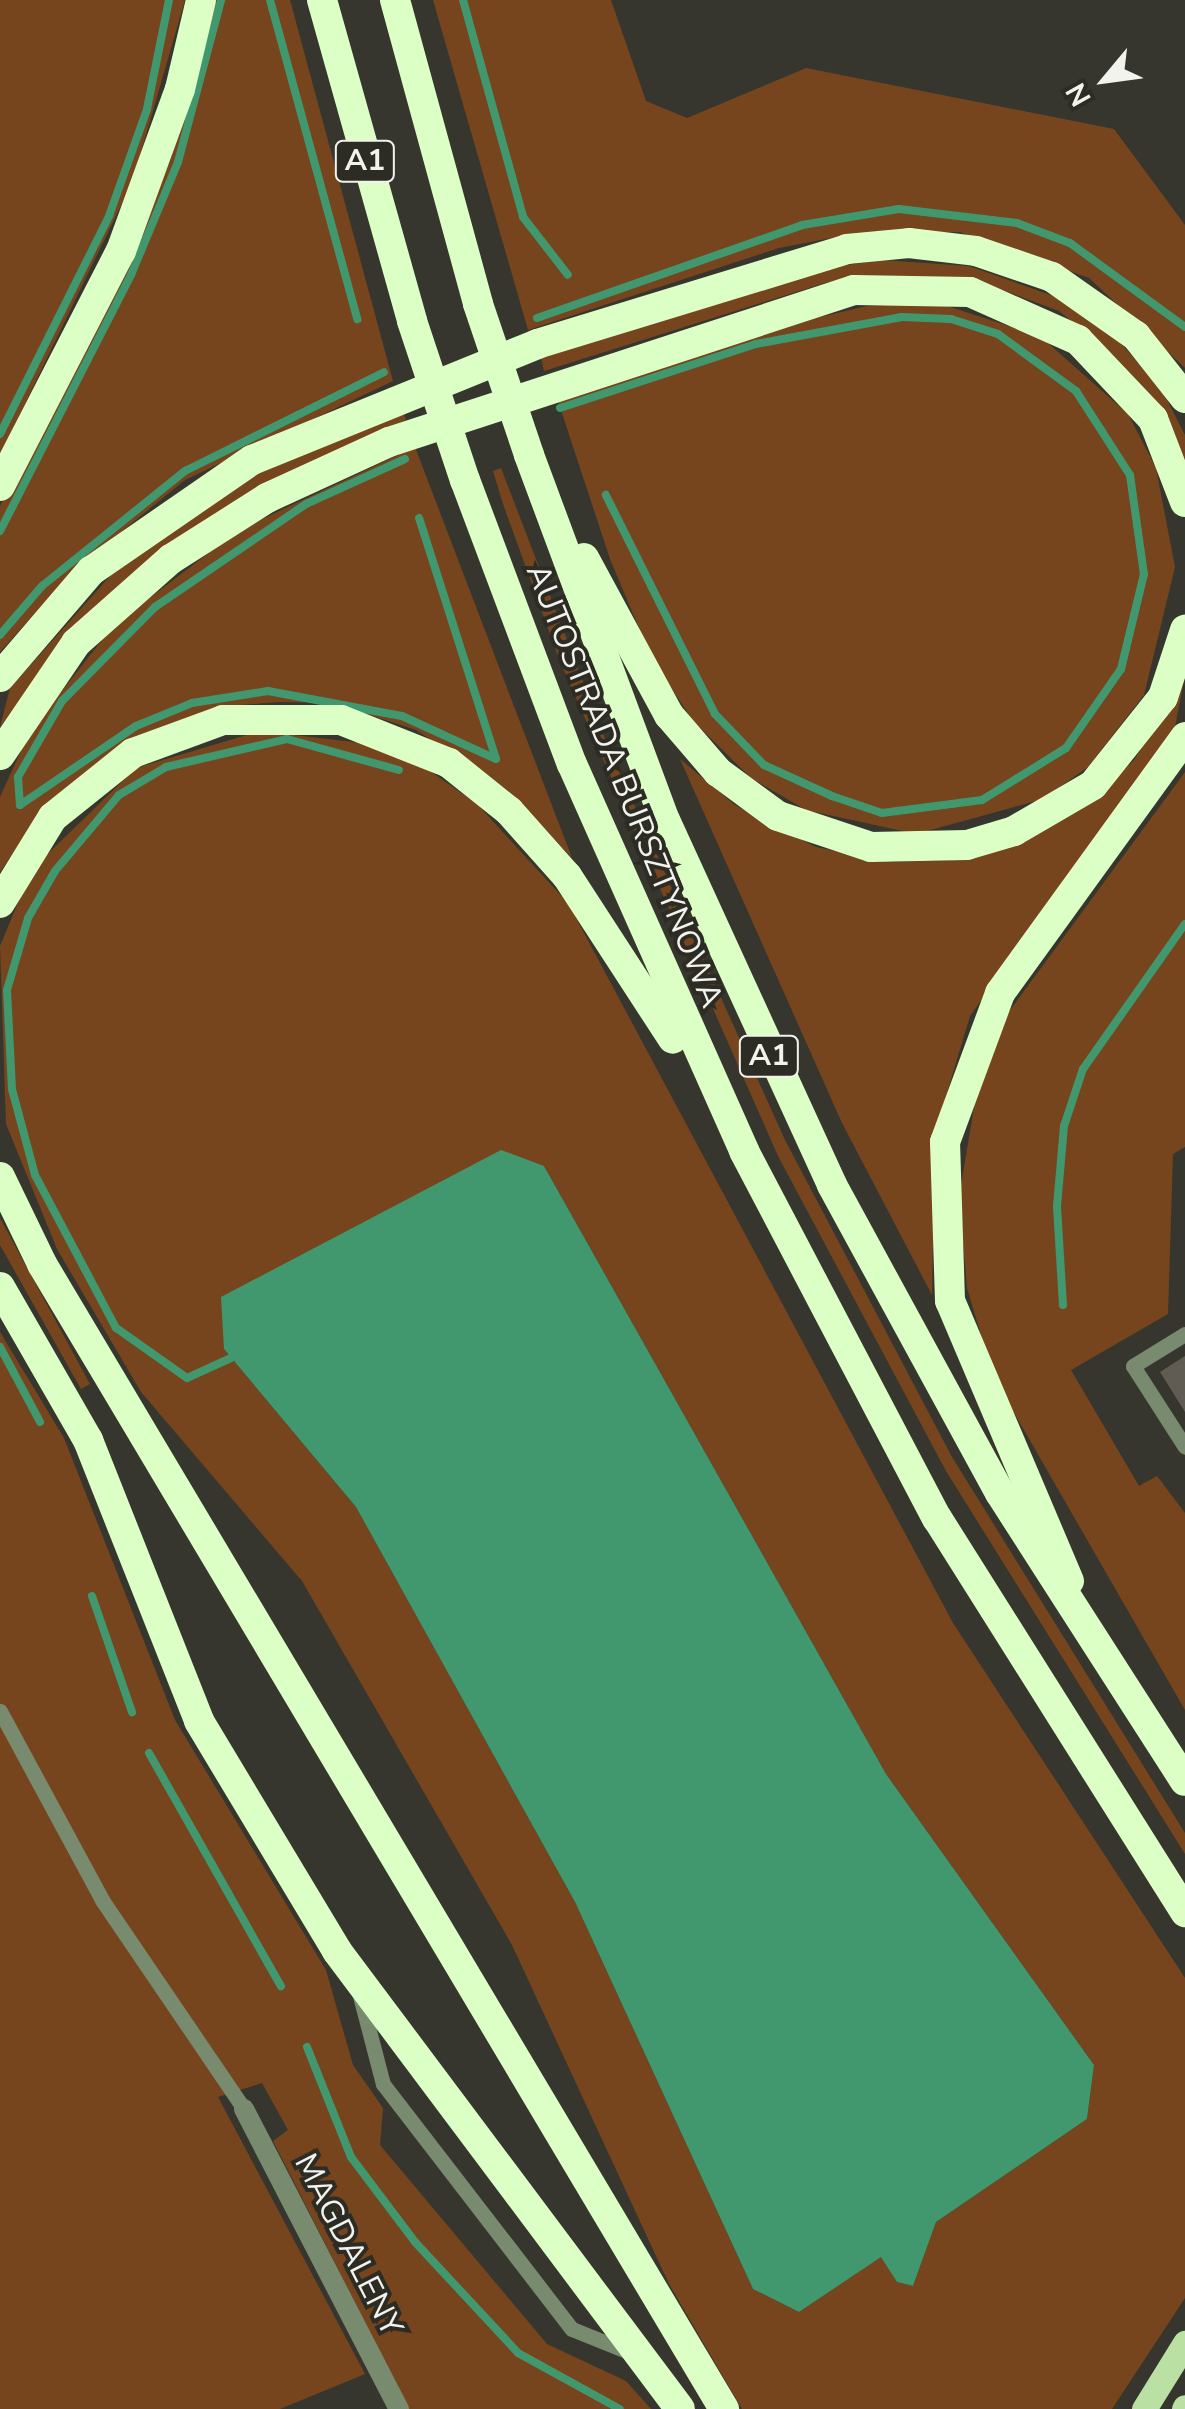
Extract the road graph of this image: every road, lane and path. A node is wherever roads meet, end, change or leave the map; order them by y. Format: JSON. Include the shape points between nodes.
{"nodes":[{"id":1,"x":200,"y":0,"type":"edge"},
{"id":2,"x":322,"y":0,"type":"edge"},
{"id":3,"x":396,"y":0,"type":"edge"},
{"id":4,"x":1185,"y":398,"type":"edge"},
{"id":5,"x":529,"y":455,"type":"junction"},
{"id":6,"x":0,"y":486,"type":"edge"},
{"id":7,"x":1185,"y":502,"type":"edge"},
{"id":8,"x":1185,"y":630,"type":"edge"},
{"id":9,"x":0,"y":677,"type":"edge"},
{"id":10,"x":1185,"y":736,"type":"edge"},
{"id":11,"x":0,"y":755,"type":"edge"},
{"id":12,"x":0,"y":903,"type":"edge"},
{"id":13,"x":744,"y":1152,"type":"junction"},
{"id":14,"x":0,"y":1177,"type":"edge"},
{"id":15,"x":0,"y":1288,"type":"edge"},
{"id":16,"x":1185,"y":1334,"type":"edge"},
{"id":17,"x":1185,"y":1448,"type":"edge"},
{"id":18,"x":1082,"y":1622,"type":"junction"},
{"id":19,"x":0,"y":1711,"type":"edge"},
{"id":20,"x":1185,"y":1780,"type":"edge"},
{"id":21,"x":1185,"y":1912,"type":"edge"},
{"id":22,"x":358,"y":1978,"type":"junction"},
{"id":23,"x":244,"y":2109,"type":"joint"},
{"id":24,"x":1185,"y":2343,"type":"edge"},
{"id":25,"x":653,"y":2364,"type":"junction"},
{"id":26,"x":399,"y":2409,"type":"edge"},
{"id":27,"x":680,"y":2409,"type":"edge"},
{"id":28,"x":724,"y":2409,"type":"edge"},
{"id":29,"x":1144,"y":2409,"type":"edge"}],
"edges":[{"from":1,"to":6,"type":"highway","via":[[174,107],[121,251]]},
{"from":2,"to":13,"type":"highway","name":"AUTOSTRADA BURSZTYNOWA","number":"A1","bridge":true,"via":[[412,321],[465,480],[572,764]]},
{"from":3,"to":5,"type":"highway","name":"AUTOSTRADA BURSZTYNOWA","number":"A1","bridge":true,"via":[[478,304]]},
{"from":4,"to":9,"type":"highway","via":[[1136,336],[1052,277],[976,251],[909,243],[847,249],[536,344],[252,460],[92,571]]},
{"from":5,"to":8,"type":"highway","via":[[668,715],[718,772],[778,816],[831,837],[872,847],[967,845],[1057,810],[1122,758],[1163,697]]},
{"from":5,"to":18,"type":"highway","name":"AUTOSTRADA BURSZTYNOWA","number":"A1","via":[[665,820],[773,1065],[889,1296]]},
{"from":7,"to":11,"type":"highway","via":[[1153,419],[1078,340],[970,292],[854,290],[389,442],[267,498],[171,559],[90,630]]},
{"from":10,"to":18,"type":"highway","via":[[1000,993],[945,1142],[950,1301],[970,1366],[1052,1528]]},
{"from":12,"to":13,"type":"highway","via":[[53,816],[158,741],[250,716],[316,716],[377,729],[449,763],[536,837]]},
{"from":13,"to":21,"type":"highway","name":"AUTOSTRADA BURSZTYNOWA","number":"A1","via":[[937,1518]]},
{"from":14,"to":28,"type":"highway","via":[[42,1264]]},
{"from":15,"to":22,"type":"highway","via":[[88,1440],[199,1722]]},
{"from":16,"to":17,"type":"lane","via":[[1133,1366]]},
{"from":18,"to":20,"type":"highway","name":"AUTOSTRADA BURSZTYNOWA","number":"A1"},
{"from":19,"to":23,"type":"lane","via":[[102,1900]]},
{"from":22,"to":25,"type":"highway"},
{"from":22,"to":25,"type":"lane","via":[[366,2042],[395,2100],[572,2329]]},
{"from":23,"to":26,"type":"street","name":"MAGDALENY"},
{"from":24,"to":29,"type":"main road"},
{"from":25,"to":27,"type":"highway"}]}
